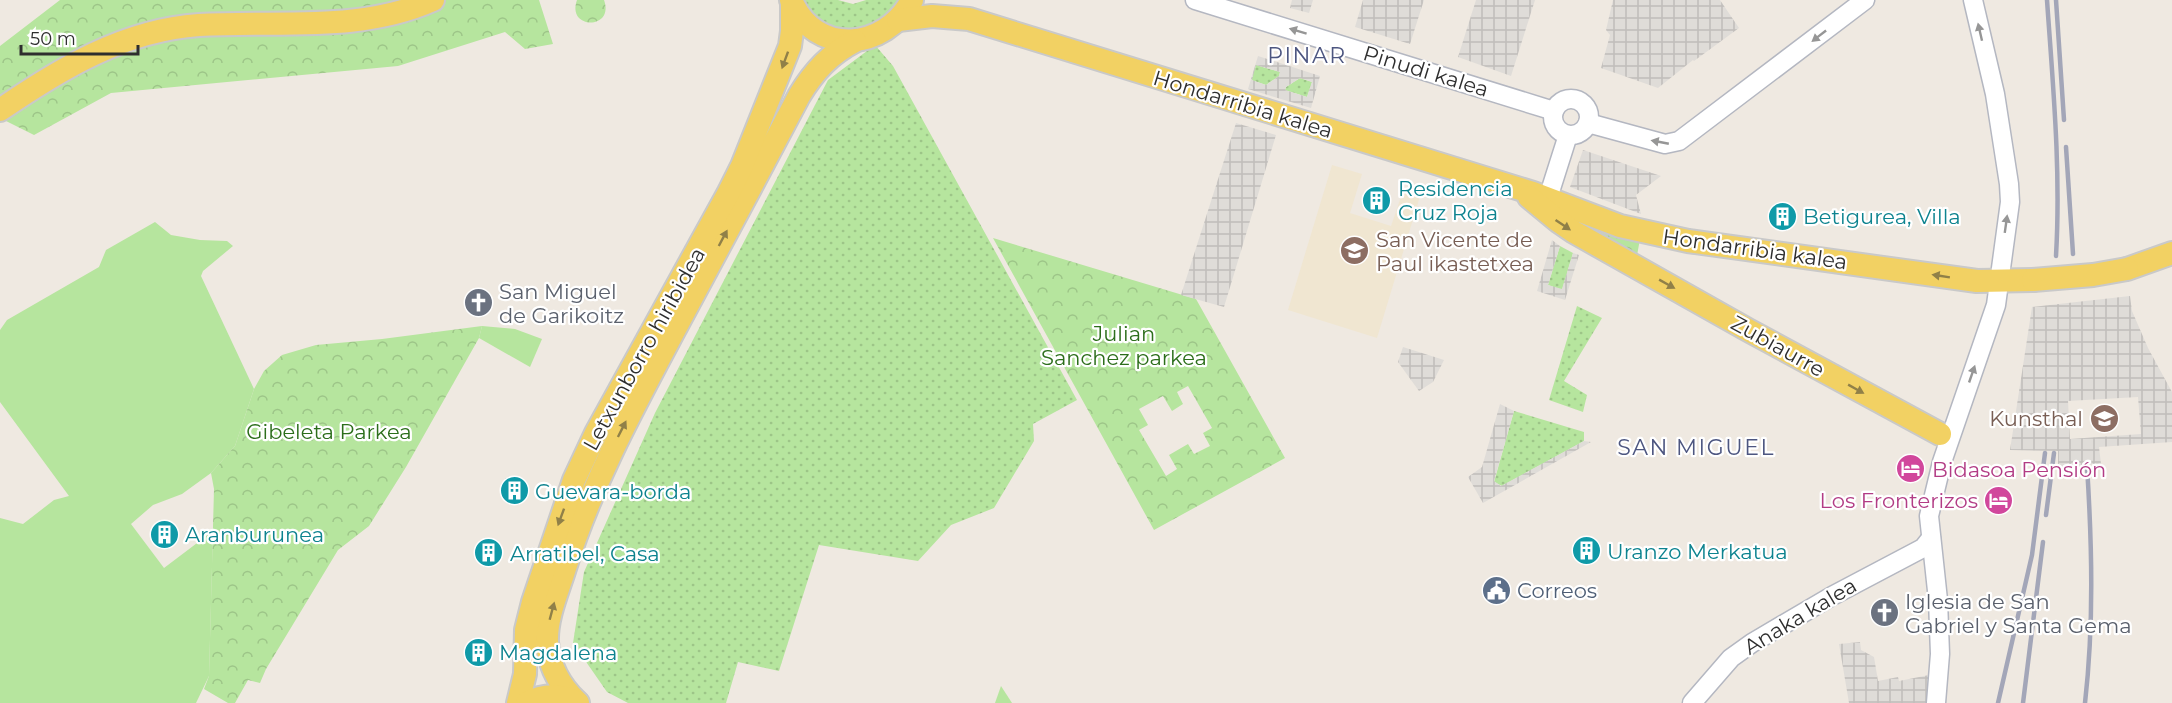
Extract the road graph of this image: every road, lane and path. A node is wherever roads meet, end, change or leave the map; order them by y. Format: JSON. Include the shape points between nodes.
{"nodes":[{"id":1,"x":433,"y":0,"type":"edge"},
{"id":2,"x":912,"y":0,"type":"edge"},
{"id":3,"x":944,"y":0,"type":"edge"},
{"id":4,"x":1195,"y":0,"type":"edge"},
{"id":5,"x":1865,"y":0,"type":"edge"},
{"id":6,"x":1973,"y":0,"type":"edge"},
{"id":7,"x":791,"y":1,"type":"edge"},
{"id":8,"x":969,"y":19,"type":"junction"},
{"id":9,"x":898,"y":20,"type":"junction"},
{"id":10,"x":855,"y":40,"type":"junction"},
{"id":11,"x":0,"y":110,"type":"edge"},
{"id":12,"x":1554,"y":111,"type":"junction"},
{"id":13,"x":1588,"y":123,"type":"junction"},
{"id":14,"x":1568,"y":135,"type":"junction"},
{"id":15,"x":1517,"y":188,"type":"junction"},
{"id":16,"x":1548,"y":198,"type":"junction"},
{"id":17,"x":2168,"y":254,"type":"edge"},
{"id":18,"x":1616,"y":256,"type":"joint"},
{"id":19,"x":2032,"y":279,"type":"junction"},
{"id":20,"x":1988,"y":282,"type":"junction"},
{"id":21,"x":1996,"y":305,"type":"junction"},
{"id":22,"x":1947,"y":439,"type":"junction"},
{"id":23,"x":1925,"y":545,"type":"junction"},
{"id":24,"x":1890,"y":564,"type":"junction"},
{"id":25,"x":1935,"y":576,"type":"junction"},
{"id":26,"x":578,"y":702,"type":"edge"},
{"id":27,"x":518,"y":703,"type":"edge"},
{"id":28,"x":527,"y":703,"type":"edge"},
{"id":29,"x":1692,"y":703,"type":"edge"},
{"id":30,"x":1936,"y":703,"type":"edge"}],
"edges":[{"from":1,"to":11,"type":"main road","via":[[370,20],[197,25],[153,32],[92,53]]},
{"from":2,"to":9,"type":"main road"},
{"from":3,"to":8,"type":"main road","name":"Hondarribia kalea"},
{"from":12,"to":4,"type":"street","name":"Pinudi kalea","one_way":true},
{"from":5,"to":13,"type":"street","one_way":true,"via":[[1679,141],[1665,144]]},
{"from":20,"to":6,"type":"street","one_way":true,"via":[[2010,202],[1995,94]]},
{"from":7,"to":10,"type":"main road","via":[[804,22],[822,36]]},
{"from":7,"to":27,"type":"main road","name":"Letxunborro hiribidea","one_way":true,"via":[[789,46],[742,166],[574,480],[533,602]]},
{"from":8,"to":9,"type":"main road","name":"Hondarribia kalea","via":[[932,16]]},
{"from":8,"to":15,"type":"main road","name":"Hondarribia kalea"},
{"from":9,"to":10,"type":"main road","via":[[876,35]]},
{"from":26,"to":10,"type":"main road","name":"Letxunborro hiribidea","one_way":true,"via":[[556,675],[548,631],[572,546],[594,488],[803,90],[822,64]]},
{"from":12,"to":13,"type":"street","via":[[1563,101],[1576,100],[1587,107]]},
{"from":12,"to":14,"type":"street","via":[[1555,126]]},
{"from":13,"to":14,"type":"street","via":[[1580,133]]},
{"from":14,"to":16,"type":"street"},
{"from":15,"to":16,"type":"main road","name":"Hondarribia kalea"},
{"from":15,"to":18,"type":"main road","name":"Hondarribia kalea","one_way":true,"via":[[1558,222]]},
{"from":20,"to":16,"type":"main road","name":"Hondarribia kalea","one_way":true,"via":[[1645,233],[1594,218]]},
{"from":17,"to":19,"type":"main road","name":"Hondarribia kalea","bridge":true,"via":[[2127,269]]},
{"from":18,"to":22,"type":"main road","name":"Zubiaurre","one_way":true},
{"from":19,"to":20,"type":"main road","name":"Hondarribia kalea"},
{"from":19,"to":21,"type":"street","via":[[2010,289]]},
{"from":20,"to":21,"type":"street"},
{"from":22,"to":21,"type":"street","one_way":true},
{"from":22,"to":23,"type":"street"},
{"from":23,"to":24,"type":"street","name":"Anaka kalea"},
{"from":23,"to":25,"type":"street"},
{"from":24,"to":25,"type":"street","name":"Anaka kalea","via":[[1919,561]]},
{"from":24,"to":29,"type":"street","name":"Anaka kalea","via":[[1739,651]]},
{"from":25,"to":30,"type":"street","via":[[1940,654]]},
{"from":26,"to":28,"type":"main road","via":[[550,696]]}]}
